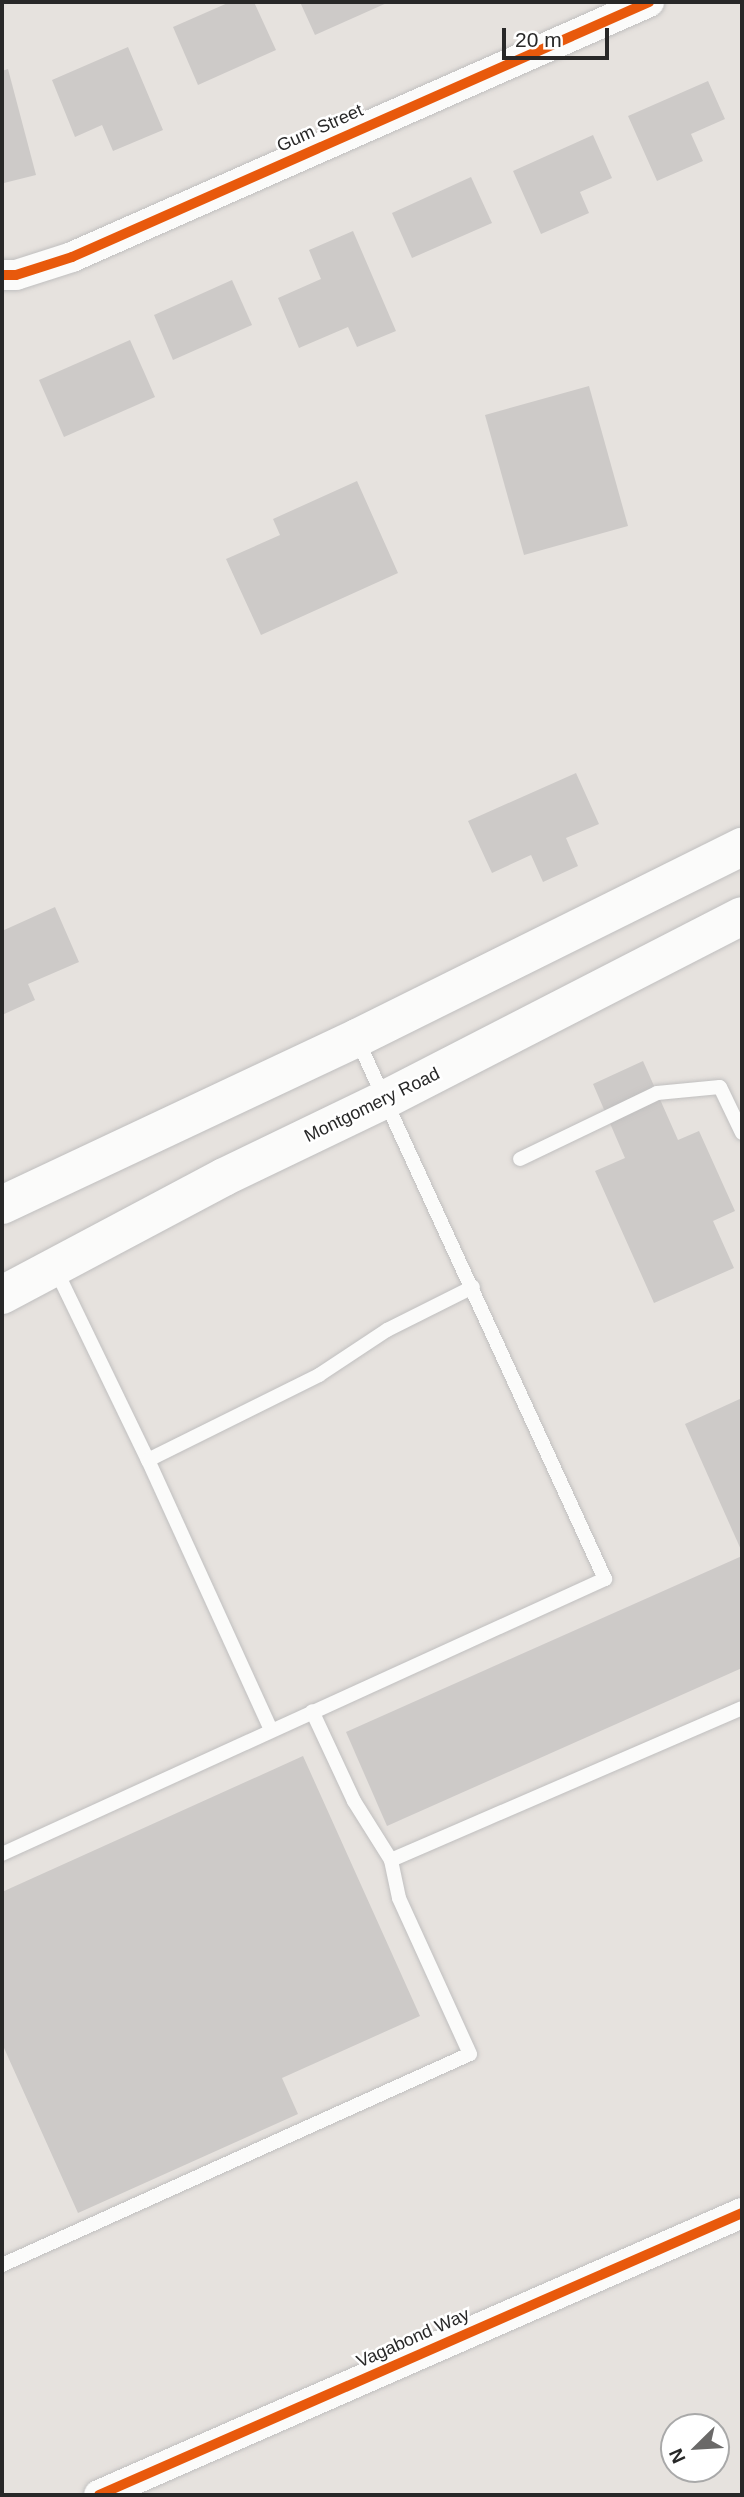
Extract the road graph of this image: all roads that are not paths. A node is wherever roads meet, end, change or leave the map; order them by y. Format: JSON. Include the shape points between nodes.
{"nodes":[{"id":1,"x":649,"y":2,"type":"edge"},
{"id":2,"x":2,"y":275,"type":"edge"},
{"id":3,"x":742,"y":847,"type":"edge"},
{"id":4,"x":742,"y":916,"type":"edge"},
{"id":5,"x":357,"y":1038,"type":"junction"},
{"id":6,"x":386,"y":1099,"type":"junction"},
{"id":7,"x":742,"y":1133,"type":"edge"},
{"id":8,"x":520,"y":1159,"type":"dead end"},
{"id":9,"x":2,"y":1205,"type":"edge"},
{"id":10,"x":54,"y":1267,"type":"junction"},
{"id":11,"x":473,"y":1287,"type":"junction"},
{"id":12,"x":2,"y":1295,"type":"edge"},
{"id":13,"x":148,"y":1460,"type":"junction"},
{"id":14,"x":742,"y":1708,"type":"edge"},
{"id":15,"x":312,"y":1711,"type":"junction"},
{"id":16,"x":271,"y":1730,"type":"junction"},
{"id":17,"x":2,"y":1854,"type":"edge"},
{"id":18,"x":391,"y":1860,"type":"junction"},
{"id":19,"x":742,"y":2213,"type":"edge"},
{"id":20,"x":2,"y":2264,"type":"edge"},
{"id":21,"x":99,"y":2495,"type":"edge"}],
"edges":[{"from":1,"to":2,"type":"street","name":"Gum Street","via":[[72,257]]},
{"from":3,"to":5,"type":"main road"},
{"from":4,"to":6,"type":"main road","name":"Montgomery Road"},
{"from":5,"to":6,"type":"lane"},
{"from":5,"to":9,"type":"main road"},
{"from":6,"to":10,"type":"main road","name":"Montgomery Road","via":[[224,1177]]},
{"from":6,"to":11,"type":"lane"},
{"from":7,"to":8,"type":"lane","via":[[720,1087],[657,1093]]},
{"from":10,"to":12,"type":"main road","name":"Montgomery Road"},
{"from":10,"to":13,"type":"lane"},
{"from":11,"to":13,"type":"lane","via":[[387,1330],[319,1376]]},
{"from":11,"to":15,"type":"lane","via":[[606,1579]]},
{"from":13,"to":16,"type":"lane"},
{"from":14,"to":18,"type":"lane"},
{"from":15,"to":16,"type":"lane"},
{"from":15,"to":18,"type":"lane","via":[[355,1801]]},
{"from":16,"to":17,"type":"lane"},
{"from":18,"to":20,"type":"lane","via":[[399,1898],[470,2054]]},
{"from":19,"to":21,"type":"street","name":"Vagabond Way"}]}
